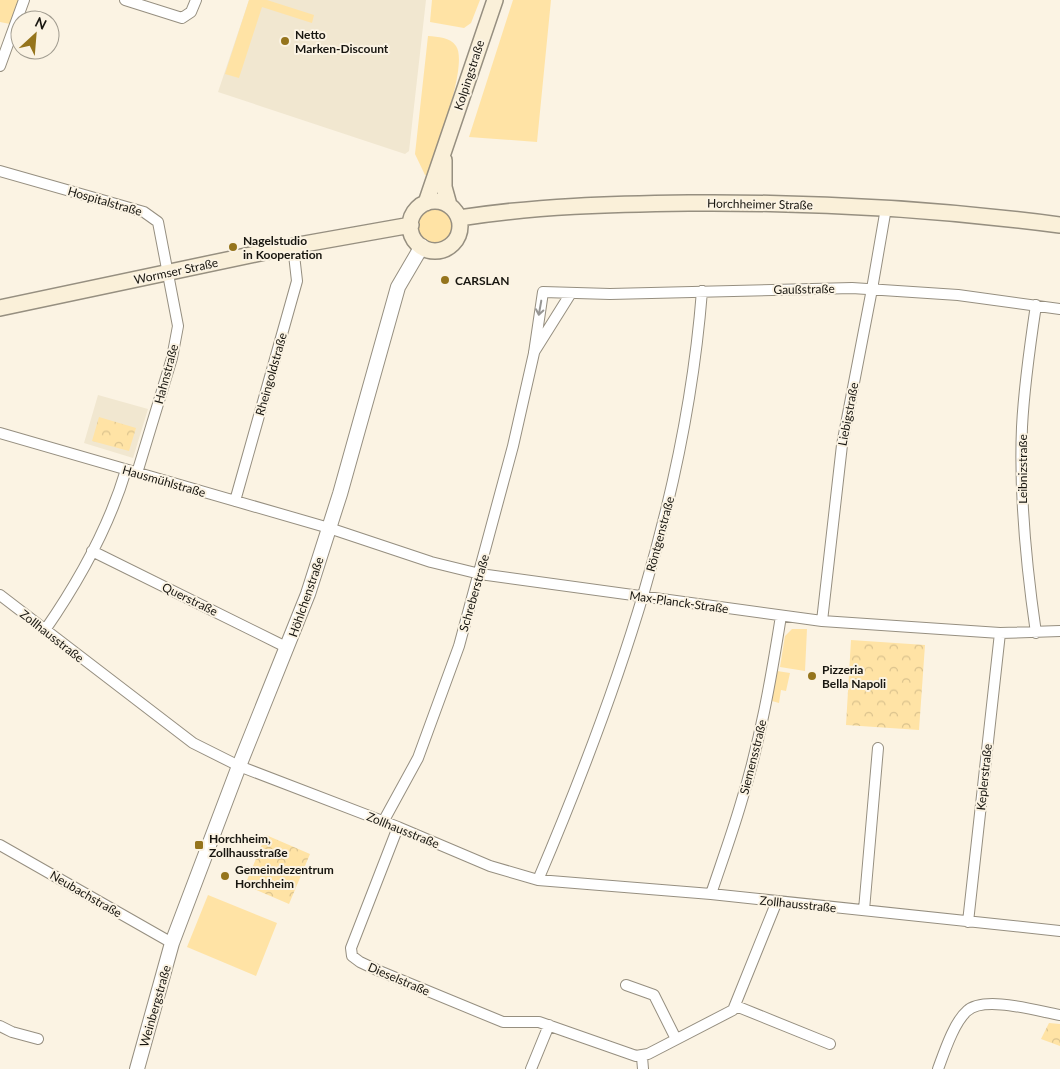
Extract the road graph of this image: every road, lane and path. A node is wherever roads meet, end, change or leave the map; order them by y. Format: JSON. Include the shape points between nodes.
{"nodes":[{"id":1,"x":24,"y":0,"type":"edge"},
{"id":2,"x":125,"y":0,"type":"edge"},
{"id":3,"x":196,"y":0,"type":"edge"},
{"id":4,"x":495,"y":0,"type":"edge"},
{"id":5,"x":0,"y":66,"type":"edge"},
{"id":6,"x":444,"y":151,"type":"junction"},
{"id":7,"x":0,"y":171,"type":"edge"},
{"id":8,"x":426,"y":203,"type":"junction"},
{"id":9,"x":449,"y":205,"type":"junction"},
{"id":10,"x":886,"y":208,"type":"junction"},
{"id":11,"x":459,"y":218,"type":"junction"},
{"id":12,"x":411,"y":225,"type":"junction"},
{"id":13,"x":1060,"y":225,"type":"edge"},
{"id":14,"x":293,"y":246,"type":"junction"},
{"id":15,"x":422,"y":246,"type":"junction"},
{"id":16,"x":169,"y":272,"type":"junction"},
{"id":17,"x":872,"y":289,"type":"junction"},
{"id":18,"x":702,"y":291,"type":"junction"},
{"id":19,"x":571,"y":293,"type":"junction"},
{"id":20,"x":1036,"y":305,"type":"junction"},
{"id":21,"x":0,"y":308,"type":"edge"},
{"id":22,"x":1060,"y":309,"type":"edge"},
{"id":23,"x":534,"y":353,"type":"junction"},
{"id":24,"x":0,"y":433,"type":"edge"},
{"id":25,"x":126,"y":470,"type":"junction"},
{"id":26,"x":138,"y":473,"type":"junction"},
{"id":27,"x":235,"y":501,"type":"junction"},
{"id":28,"x":329,"y":528,"type":"junction"},
{"id":29,"x":92,"y":551,"type":"junction"},
{"id":30,"x":480,"y":574,"type":"junction"},
{"id":31,"x":0,"y":595,"type":"edge"},
{"id":32,"x":642,"y":597,"type":"junction"},
{"id":33,"x":781,"y":616,"type":"junction"},
{"id":34,"x":822,"y":622,"type":"junction"},
{"id":35,"x":45,"y":630,"type":"junction"},
{"id":36,"x":1060,"y":631,"type":"edge"},
{"id":37,"x":1000,"y":633,"type":"junction"},
{"id":38,"x":1036,"y":633,"type":"junction"},
{"id":39,"x":288,"y":648,"type":"junction"},
{"id":40,"x":878,"y":748,"type":"dead end"},
{"id":41,"x":239,"y":766,"type":"junction"},
{"id":42,"x":383,"y":822,"type":"junction"},
{"id":43,"x":398,"y":827,"type":"junction"},
{"id":44,"x":0,"y":845,"type":"edge"},
{"id":45,"x":538,"y":880,"type":"junction"},
{"id":46,"x":711,"y":894,"type":"junction"},
{"id":47,"x":777,"y":901,"type":"junction"},
{"id":48,"x":864,"y":910,"type":"junction"},
{"id":49,"x":968,"y":922,"type":"junction"},
{"id":50,"x":1060,"y":931,"type":"edge"},
{"id":51,"x":172,"y":943,"type":"junction"},
{"id":52,"x":626,"y":985,"type":"dead end"},
{"id":53,"x":736,"y":1006,"type":"junction"},
{"id":54,"x":1060,"y":1014,"type":"edge"},
{"id":55,"x":549,"y":1025,"type":"junction"},
{"id":56,"x":0,"y":1026,"type":"edge"},
{"id":57,"x":676,"y":1039,"type":"junction"},
{"id":58,"x":38,"y":1040,"type":"dead end"},
{"id":59,"x":830,"y":1044,"type":"dead end"},
{"id":60,"x":642,"y":1057,"type":"junction"},
{"id":61,"x":137,"y":1069,"type":"edge"},
{"id":62,"x":531,"y":1069,"type":"edge"},
{"id":63,"x":643,"y":1069,"type":"edge"},
{"id":64,"x":938,"y":1069,"type":"edge"}],
"edges":[{"from":1,"to":5,"type":"street"},
{"from":2,"to":3,"type":"street","via":[[182,18],[191,12]]},
{"from":4,"to":6,"type":"main road","name":"Kolpingstraße"},
{"from":6,"to":8,"type":"main road","name":"Kolpingstraße"},
{"from":6,"to":9,"type":"main road","name":"Kolpingstraße","via":[[444,187]]},
{"from":7,"to":16,"type":"street","name":"Hospitalstraße","via":[[150,215],[158,222]]},
{"from":8,"to":9,"type":"main road","via":[[438,201]]},
{"from":8,"to":12,"type":"main road","via":[[415,212]]},
{"from":9,"to":11,"type":"main road"},
{"from":10,"to":11,"type":"main road","name":"Horchheimer Straße","via":[[773,202],[614,204],[507,210]]},
{"from":10,"to":13,"type":"main road","name":"Horchheimer Straße"},
{"from":10,"to":17,"type":"street","name":"Liebigstraße"},
{"from":11,"to":15,"type":"main road","via":[[460,232],[450,246],[433,250]]},
{"from":12,"to":14,"type":"main road","name":"Wormser Straße"},
{"from":12,"to":15,"type":"main road","via":[[412,235]]},
{"from":14,"to":16,"type":"main road","name":"Wormser Straße"},
{"from":14,"to":27,"type":"street","name":"Rheingoldstraße","via":[[297,281]]},
{"from":15,"to":28,"type":"street","name":"Höhlchenstraße","via":[[398,287]]},
{"from":16,"to":21,"type":"main road","name":"Wormser Straße"},
{"from":16,"to":26,"type":"street","name":"Hahnstraße","via":[[178,326],[172,358]]},
{"from":17,"to":18,"type":"street","name":"Gaußstraße"},
{"from":17,"to":20,"type":"street","name":"Gaußstraße"},
{"from":17,"to":34,"type":"street","name":"Liebigstraße","via":[[842,445]]},
{"from":18,"to":19,"type":"street","name":"Gaußstraße"},
{"from":18,"to":32,"type":"street","name":"Röntgenstraße","via":[[684,434]]},
{"from":19,"to":23,"type":"street","name":"Schreberstraße"},
{"from":19,"to":23,"type":"street","name":"Schreberstraße","one_way":true,"via":[[542,292]]},
{"from":20,"to":22,"type":"street","name":"Gaußstraße"},
{"from":20,"to":38,"type":"street","name":"Leibnizstraße","via":[[1022,427],[1022,477],[1027,571]]},
{"from":23,"to":30,"type":"street","name":"Schreberstraße"},
{"from":24,"to":25,"type":"street","name":"Hausmühlstraße"},
{"from":25,"to":26,"type":"street","name":"Hausmühlstraße"},
{"from":25,"to":29,"type":"street"},
{"from":26,"to":27,"type":"street","name":"Hausmühlstraße"},
{"from":27,"to":28,"type":"street","name":"Hausmühlstraße"},
{"from":28,"to":30,"type":"street","name":"Max-Planck-Straße","via":[[431,562]]},
{"from":28,"to":39,"type":"street","name":"Höhlchenstraße"},
{"from":29,"to":35,"type":"street"},
{"from":29,"to":39,"type":"street","name":"Querstraße"},
{"from":30,"to":32,"type":"street","name":"Max-Planck-Straße"},
{"from":30,"to":42,"type":"street","name":"Schreberstraße","via":[[430,728],[418,758]]},
{"from":31,"to":35,"type":"street","name":"Zollhausstraße"},
{"from":32,"to":33,"type":"street","name":"Max-Planck-Straße"},
{"from":32,"to":45,"type":"street","name":"Röntgenstraße","via":[[598,732]]},
{"from":33,"to":34,"type":"street","name":"Max-Planck-Straße"},
{"from":33,"to":46,"type":"street","name":"Siemensstraße","via":[[756,745]]},
{"from":34,"to":37,"type":"street","name":"Max-Planck-Straße"},
{"from":35,"to":41,"type":"street","name":"Zollhausstraße","via":[[193,744]]},
{"from":36,"to":38,"type":"street","name":"Max-Planck-Straße"},
{"from":37,"to":38,"type":"street","name":"Max-Planck-Straße"},
{"from":37,"to":49,"type":"street","name":"Keplerstraße"},
{"from":39,"to":41,"type":"street","name":"Höhlchenstraße"},
{"from":40,"to":48,"type":"street"},
{"from":41,"to":42,"type":"street","name":"Zollhausstraße"},
{"from":41,"to":51,"type":"street","name":"Höhlchenstraße"},
{"from":42,"to":43,"type":"street","name":"Zollhausstraße"},
{"from":43,"to":45,"type":"street","name":"Zollhausstraße","via":[[490,866]]},
{"from":43,"to":55,"type":"street","name":"Dieselstraße","via":[[351,948],[352,956],[377,970],[503,1022],[530,1021]]},
{"from":44,"to":51,"type":"street","name":"Neubachstraße"},
{"from":45,"to":46,"type":"street","name":"Zollhausstraße"},
{"from":46,"to":47,"type":"street","name":"Zollhausstraße"},
{"from":47,"to":48,"type":"street","name":"Zollhausstraße"},
{"from":47,"to":53,"type":"street"},
{"from":48,"to":49,"type":"street","name":"Zollhausstraße"},
{"from":49,"to":50,"type":"street","name":"Zollhausstraße"},
{"from":51,"to":61,"type":"street","name":"Weinbergstraße"},
{"from":52,"to":57,"type":"street","via":[[654,995]]},
{"from":53,"to":57,"type":"street"},
{"from":53,"to":59,"type":"street"},
{"from":54,"to":64,"type":"street","via":[[979,1003],[966,1011]]},
{"from":55,"to":60,"type":"street","name":"Dieselstraße"},
{"from":55,"to":62,"type":"street"},
{"from":56,"to":58,"type":"street"},
{"from":57,"to":60,"type":"street"},
{"from":60,"to":63,"type":"street"}]}
